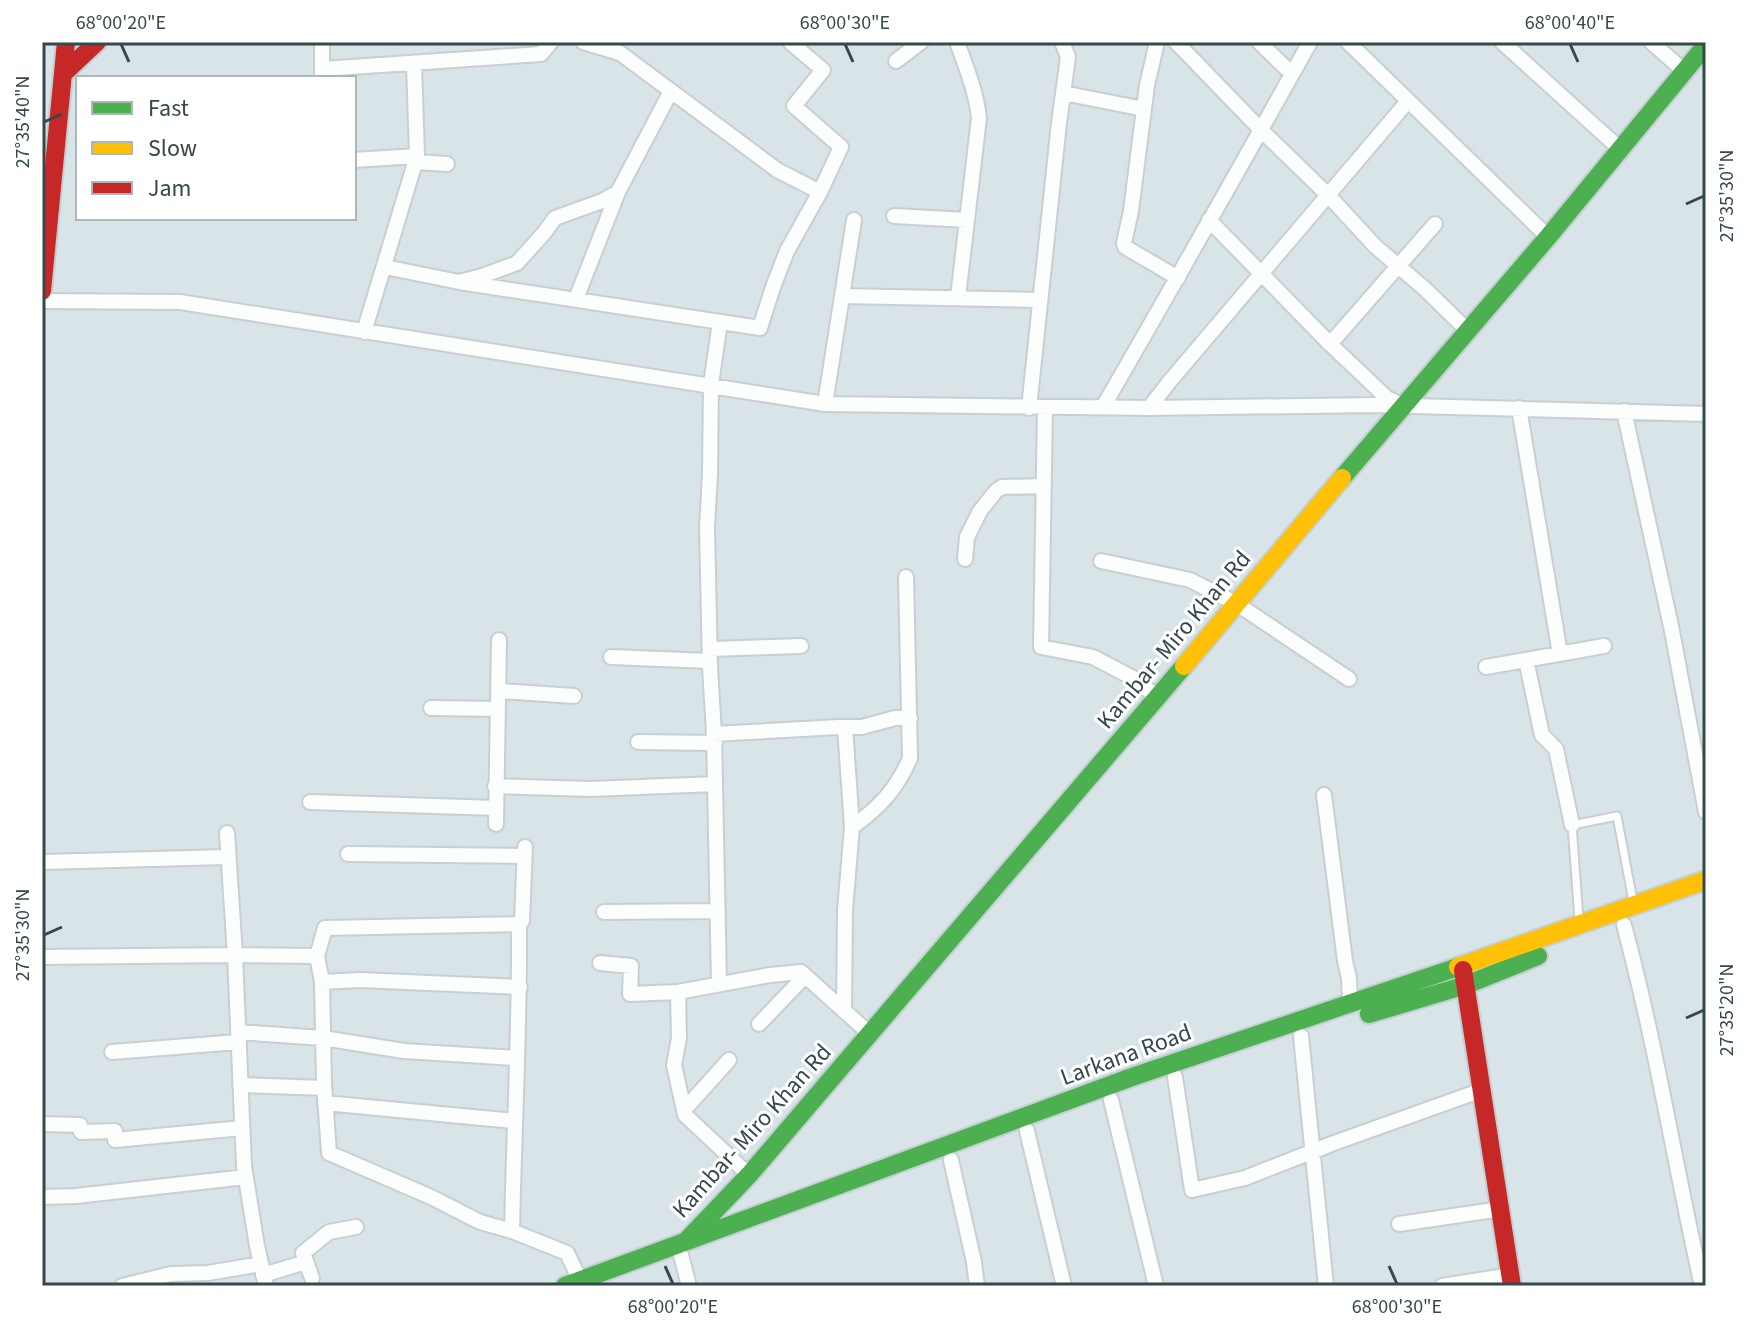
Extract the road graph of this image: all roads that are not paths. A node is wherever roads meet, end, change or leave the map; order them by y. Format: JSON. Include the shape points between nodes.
{"nodes":[{"id":1,"x":66,"y":42,"type":"edge"},
{"id":2,"x":97,"y":42,"type":"edge"},
{"id":3,"x":322,"y":42,"type":"edge"},
{"id":4,"x":551,"y":42,"type":"edge"},
{"id":5,"x":583,"y":42,"type":"edge"},
{"id":6,"x":790,"y":42,"type":"edge"},
{"id":7,"x":921,"y":42,"type":"edge"},
{"id":8,"x":957,"y":42,"type":"edge"},
{"id":9,"x":1062,"y":42,"type":"edge"},
{"id":10,"x":1157,"y":42,"type":"edge"},
{"id":11,"x":1176,"y":42,"type":"edge"},
{"id":12,"x":1259,"y":42,"type":"edge"},
{"id":13,"x":1310,"y":42,"type":"edge"},
{"id":14,"x":1348,"y":42,"type":"edge"},
{"id":15,"x":1502,"y":42,"type":"edge"},
{"id":16,"x":1651,"y":42,"type":"edge"},
{"id":17,"x":1706,"y":45,"type":"edge"},
{"id":18,"x":896,"y":61,"type":"dead end"},
{"id":19,"x":414,"y":63,"type":"junction"},
{"id":20,"x":1684,"y":71,"type":"junction"},
{"id":21,"x":322,"y":73,"type":"edge"},
{"id":22,"x":63,"y":74,"type":"junction"},
{"id":23,"x":1292,"y":74,"type":"junction"},
{"id":24,"x":671,"y":91,"type":"junction"},
{"id":25,"x":1063,"y":93,"type":"junction"},
{"id":26,"x":1408,"y":101,"type":"junction"},
{"id":27,"x":1144,"y":109,"type":"junction"},
{"id":28,"x":1261,"y":130,"type":"junction"},
{"id":29,"x":1620,"y":149,"type":"junction"},
{"id":30,"x":416,"y":159,"type":"junction"},
{"id":31,"x":356,"y":160,"type":"edge"},
{"id":32,"x":447,"y":164,"type":"dead end"},
{"id":33,"x":618,"y":192,"type":"junction"},
{"id":34,"x":820,"y":192,"type":"junction"},
{"id":35,"x":1328,"y":195,"type":"junction"},
{"id":36,"x":894,"y":216,"type":"dead end"},
{"id":37,"x":854,"y":220,"type":"dead end"},
{"id":38,"x":967,"y":220,"type":"junction"},
{"id":39,"x":1209,"y":220,"type":"junction"},
{"id":40,"x":1435,"y":224,"type":"dead end"},
{"id":41,"x":1548,"y":237,"type":"junction"},
{"id":42,"x":1398,"y":265,"type":"junction"},
{"id":43,"x":385,"y":267,"type":"junction"},
{"id":44,"x":1262,"y":273,"type":"junction"},
{"id":45,"x":1178,"y":278,"type":"junction"},
{"id":46,"x":459,"y":282,"type":"junction"},
{"id":47,"x":42,"y":291,"type":"edge"},
{"id":48,"x":842,"y":296,"type":"junction"},
{"id":49,"x":958,"y":297,"type":"junction"},
{"id":50,"x":576,"y":299,"type":"junction"},
{"id":51,"x":1040,"y":300,"type":"junction"},
{"id":52,"x":42,"y":301,"type":"edge"},
{"id":53,"x":720,"y":322,"type":"junction"},
{"id":54,"x":1468,"y":331,"type":"junction"},
{"id":55,"x":364,"y":332,"type":"junction"},
{"id":56,"x":1330,"y":344,"type":"junction"},
{"id":57,"x":711,"y":384,"type":"junction"},
{"id":58,"x":825,"y":404,"type":"junction"},
{"id":59,"x":1403,"y":406,"type":"junction"},
{"id":60,"x":1103,"y":407,"type":"junction"},
{"id":61,"x":1029,"y":408,"type":"junction"},
{"id":62,"x":1045,"y":408,"type":"junction"},
{"id":63,"x":1149,"y":408,"type":"junction"},
{"id":64,"x":1519,"y":408,"type":"junction"},
{"id":65,"x":1624,"y":411,"type":"junction"},
{"id":66,"x":1706,"y":414,"type":"edge"},
{"id":67,"x":1044,"y":486,"type":"junction"},
{"id":68,"x":965,"y":559,"type":"dead end"},
{"id":69,"x":1101,"y":561,"type":"dead end"},
{"id":70,"x":906,"y":577,"type":"dead end"},
{"id":71,"x":1237,"y":604,"type":"junction"},
{"id":72,"x":499,"y":640,"type":"dead end"},
{"id":73,"x":801,"y":646,"type":"dead end"},
{"id":74,"x":1604,"y":646,"type":"dead end"},
{"id":75,"x":1560,"y":654,"type":"junction"},
{"id":76,"x":710,"y":655,"type":"junction"},
{"id":77,"x":611,"y":657,"type":"dead end"},
{"id":78,"x":1526,"y":660,"type":"junction"},
{"id":79,"x":1486,"y":667,"type":"dead end"},
{"id":80,"x":1349,"y":679,"type":"dead end"},
{"id":81,"x":499,"y":691,"type":"junction"},
{"id":82,"x":574,"y":696,"type":"dead end"},
{"id":83,"x":1157,"y":697,"type":"junction"},
{"id":84,"x":431,"y":708,"type":"dead end"},
{"id":85,"x":498,"y":709,"type":"junction"},
{"id":86,"x":910,"y":718,"type":"junction"},
{"id":87,"x":845,"y":727,"type":"junction"},
{"id":88,"x":714,"y":738,"type":"junction"},
{"id":89,"x":638,"y":742,"type":"dead end"},
{"id":90,"x":715,"y":784,"type":"junction"},
{"id":91,"x":495,"y":786,"type":"junction"},
{"id":92,"x":1324,"y":795,"type":"dead end"},
{"id":93,"x":310,"y":802,"type":"dead end"},
{"id":94,"x":496,"y":808,"type":"junction"},
{"id":95,"x":1706,"y":812,"type":"edge"},
{"id":96,"x":496,"y":824,"type":"dead end"},
{"id":97,"x":1572,"y":825,"type":"junction"},
{"id":98,"x":852,"y":827,"type":"junction"},
{"id":99,"x":227,"y":833,"type":"dead end"},
{"id":100,"x":348,"y":854,"type":"dead end"},
{"id":101,"x":227,"y":857,"type":"junction"},
{"id":102,"x":42,"y":862,"type":"edge"},
{"id":103,"x":1706,"y":880,"type":"edge"},
{"id":104,"x":1706,"y":895,"type":"edge"},
{"id":105,"x":1634,"y":906,"type":"junction"},
{"id":106,"x":718,"y":911,"type":"junction"},
{"id":107,"x":604,"y":912,"type":"dead end"},
{"id":108,"x":519,"y":924,"type":"junction"},
{"id":109,"x":1624,"y":925,"type":"junction"},
{"id":110,"x":1579,"y":926,"type":"junction"},
{"id":111,"x":235,"y":955,"type":"junction"},
{"id":112,"x":317,"y":956,"type":"junction"},
{"id":113,"x":42,"y":957,"type":"edge"},
{"id":114,"x":600,"y":963,"type":"dead end"},
{"id":115,"x":1462,"y":966,"type":"junction"},
{"id":116,"x":805,"y":976,"type":"junction"},
{"id":117,"x":322,"y":982,"type":"junction"},
{"id":118,"x":719,"y":984,"type":"junction"},
{"id":119,"x":1466,"y":985,"type":"junction"},
{"id":120,"x":520,"y":987,"type":"junction"},
{"id":121,"x":678,"y":992,"type":"junction"},
{"id":122,"x":1350,"y":1004,"type":"junction"},
{"id":123,"x":844,"y":1011,"type":"junction"},
{"id":124,"x":759,"y":1024,"type":"dead end"},
{"id":125,"x":870,"y":1034,"type":"junction"},
{"id":126,"x":1301,"y":1036,"type":"junction"},
{"id":127,"x":238,"y":1037,"type":"junction"},
{"id":128,"x":323,"y":1038,"type":"junction"},
{"id":129,"x":112,"y":1052,"type":"dead end"},
{"id":130,"x":516,"y":1058,"type":"junction"},
{"id":131,"x":729,"y":1060,"type":"dead end"},
{"id":132,"x":1175,"y":1077,"type":"junction"},
{"id":133,"x":240,"y":1085,"type":"junction"},
{"id":134,"x":324,"y":1088,"type":"junction"},
{"id":135,"x":1482,"y":1090,"type":"junction"},
{"id":136,"x":1111,"y":1100,"type":"junction"},
{"id":137,"x":325,"y":1103,"type":"junction"},
{"id":138,"x":684,"y":1110,"type":"junction"},
{"id":139,"x":514,"y":1121,"type":"junction"},
{"id":140,"x":42,"y":1124,"type":"edge"},
{"id":141,"x":242,"y":1128,"type":"junction"},
{"id":142,"x":1027,"y":1131,"type":"junction"},
{"id":143,"x":1313,"y":1152,"type":"junction"},
{"id":144,"x":951,"y":1160,"type":"junction"},
{"id":145,"x":749,"y":1175,"type":"junction"},
{"id":146,"x":246,"y":1177,"type":"junction"},
{"id":147,"x":864,"y":1183,"type":"junction"},
{"id":148,"x":42,"y":1197,"type":"edge"},
{"id":149,"x":1501,"y":1209,"type":"junction"},
{"id":150,"x":1399,"y":1224,"type":"dead end"},
{"id":151,"x":356,"y":1227,"type":"dead end"},
{"id":152,"x":512,"y":1231,"type":"junction"},
{"id":153,"x":679,"y":1252,"type":"junction"},
{"id":154,"x":306,"y":1262,"type":"junction"},
{"id":155,"x":263,"y":1275,"type":"edge"},
{"id":156,"x":312,"y":1278,"type":"dead end"},
{"id":157,"x":214,"y":1279,"type":"edge"},
{"id":158,"x":1511,"y":1281,"type":"edge"},
{"id":159,"x":579,"y":1284,"type":"edge"},
{"id":160,"x":122,"y":1286,"type":"edge"},
{"id":161,"x":689,"y":1286,"type":"edge"},
{"id":162,"x":977,"y":1286,"type":"edge"},
{"id":163,"x":1064,"y":1286,"type":"edge"},
{"id":164,"x":1156,"y":1286,"type":"edge"},
{"id":165,"x":1326,"y":1286,"type":"edge"},
{"id":166,"x":1442,"y":1286,"type":"edge"},
{"id":167,"x":1702,"y":1286,"type":"edge"}],
"edges":[{"from":1,"to":22,"type":"main road"},
{"from":2,"to":22,"type":"main road"},
{"from":3,"to":21,"type":"street"},
{"from":4,"to":19,"type":"street","via":[[541,54]]},
{"from":5,"to":24,"type":"street","via":[[620,53]]},
{"from":6,"to":34,"type":"street","via":[[823,70],[794,106],[841,147]]},
{"from":7,"to":18,"type":"street"},
{"from":8,"to":38,"type":"street","via":[[979,118]]},
{"from":9,"to":25,"type":"street","via":[[1068,57]]},
{"from":10,"to":27,"type":"street"},
{"from":11,"to":28,"type":"street"},
{"from":12,"to":23,"type":"street"},
{"from":13,"to":23,"type":"street"},
{"from":14,"to":26,"type":"street"},
{"from":15,"to":29,"type":"street"},
{"from":16,"to":20,"type":"street"},
{"from":17,"to":20,"type":"main road","name":"Kambar- Miro Khan Rd"},
{"from":19,"to":21,"type":"street"},
{"from":19,"to":30,"type":"street"},
{"from":20,"to":29,"type":"main road","name":"Kambar- Miro Khan Rd"},
{"from":22,"to":47,"type":"main road"},
{"from":23,"to":28,"type":"street"},
{"from":24,"to":33,"type":"street"},
{"from":24,"to":34,"type":"street","via":[[777,170]]},
{"from":25,"to":27,"type":"street"},
{"from":25,"to":51,"type":"street"},
{"from":26,"to":35,"type":"street"},
{"from":26,"to":41,"type":"street"},
{"from":27,"to":45,"type":"street","via":[[1125,247]]},
{"from":28,"to":35,"type":"street"},
{"from":28,"to":39,"type":"street"},
{"from":29,"to":41,"type":"main road","name":"Kambar- Miro Khan Rd"},
{"from":30,"to":31,"type":"street"},
{"from":30,"to":32,"type":"street"},
{"from":30,"to":43,"type":"street"},
{"from":33,"to":46,"type":"street","via":[[555,218],[517,263]]},
{"from":33,"to":50,"type":"street"},
{"from":34,"to":53,"type":"street","via":[[787,251],[760,328]]},
{"from":35,"to":42,"type":"street"},
{"from":35,"to":44,"type":"street"},
{"from":36,"to":38,"type":"street"},
{"from":37,"to":48,"type":"street"},
{"from":38,"to":49,"type":"street"},
{"from":39,"to":44,"type":"street"},
{"from":39,"to":45,"type":"street"},
{"from":40,"to":42,"type":"street"},
{"from":41,"to":54,"type":"main road","name":"Kambar- Miro Khan Rd"},
{"from":42,"to":54,"type":"street"},
{"from":42,"to":56,"type":"street"},
{"from":43,"to":46,"type":"street"},
{"from":43,"to":55,"type":"street"},
{"from":44,"to":56,"type":"street"},
{"from":44,"to":63,"type":"street"},
{"from":45,"to":60,"type":"street"},
{"from":46,"to":50,"type":"street"},
{"from":48,"to":49,"type":"street"},
{"from":48,"to":58,"type":"street"},
{"from":49,"to":51,"type":"street"},
{"from":50,"to":53,"type":"street"},
{"from":51,"to":61,"type":"street"},
{"from":52,"to":55,"type":"street","via":[[180,302]]},
{"from":53,"to":57,"type":"street"},
{"from":54,"to":59,"type":"main road","name":"Kambar- Miro Khan Rd"},
{"from":55,"to":57,"type":"street"},
{"from":56,"to":59,"type":"street","via":[[1387,398]]},
{"from":57,"to":58,"type":"street"},
{"from":57,"to":76,"type":"street"},
{"from":58,"to":61,"type":"street"},
{"from":59,"to":63,"type":"street"},
{"from":59,"to":64,"type":"street"},
{"from":59,"to":71,"type":"main road","name":"Kambar- Miro Khan Rd"},
{"from":60,"to":62,"type":"street"},
{"from":60,"to":63,"type":"street"},
{"from":61,"to":62,"type":"street"},
{"from":62,"to":67,"type":"street"},
{"from":64,"to":65,"type":"street"},
{"from":64,"to":75,"type":"street"},
{"from":65,"to":66,"type":"street"},
{"from":65,"to":95,"type":"street"},
{"from":67,"to":68,"type":"street","via":[[996,491],[967,537]]},
{"from":67,"to":83,"type":"street","via":[[1041,647],[1093,657]]},
{"from":69,"to":71,"type":"street","via":[[1190,580]]},
{"from":70,"to":86,"type":"street"},
{"from":71,"to":80,"type":"street"},
{"from":71,"to":83,"type":"main road","name":"Kambar- Miro Khan Rd"},
{"from":72,"to":81,"type":"street"},
{"from":73,"to":76,"type":"street"},
{"from":74,"to":75,"type":"street"},
{"from":75,"to":78,"type":"street"},
{"from":76,"to":77,"type":"street"},
{"from":76,"to":88,"type":"street"},
{"from":78,"to":79,"type":"street"},
{"from":78,"to":97,"type":"street","via":[[1542,735],[1556,749]]},
{"from":81,"to":82,"type":"street"},
{"from":81,"to":85,"type":"street"},
{"from":83,"to":125,"type":"main road","name":"Kambar- Miro Khan Rd"},
{"from":84,"to":85,"type":"street"},
{"from":85,"to":91,"type":"street"},
{"from":86,"to":87,"type":"street"},
{"from":86,"to":98,"type":"street","via":[[910,758],[902,776],[875,810]]},
{"from":87,"to":88,"type":"street"},
{"from":87,"to":98,"type":"street"},
{"from":88,"to":89,"type":"street"},
{"from":88,"to":90,"type":"street"},
{"from":90,"to":91,"type":"street"},
{"from":90,"to":106,"type":"street"},
{"from":91,"to":94,"type":"street"},
{"from":92,"to":122,"type":"street"},
{"from":93,"to":94,"type":"street"},
{"from":94,"to":96,"type":"street"},
{"from":97,"to":105,"type":"lane","via":[[1617,816]]},
{"from":97,"to":110,"type":"lane"},
{"from":98,"to":123,"type":"street"},
{"from":99,"to":101,"type":"street"},
{"from":100,"to":108,"type":"street","via":[[524,851]]},
{"from":101,"to":102,"type":"street"},
{"from":101,"to":111,"type":"street"},
{"from":103,"to":105,"type":"main road","name":"Larkana Road"},
{"from":104,"to":109,"type":"main road","name":"Larkana Road"},
{"from":105,"to":110,"type":"main road","name":"Larkana Road"},
{"from":106,"to":107,"type":"street"},
{"from":106,"to":118,"type":"street"},
{"from":108,"to":112,"type":"street","via":[[325,928]]},
{"from":108,"to":120,"type":"street"},
{"from":109,"to":119,"type":"main road","name":"Larkana Road"},
{"from":109,"to":167,"type":"street"},
{"from":110,"to":115,"type":"main road","name":"Larkana Road"},
{"from":111,"to":112,"type":"street"},
{"from":111,"to":113,"type":"street"},
{"from":111,"to":127,"type":"street"},
{"from":112,"to":117,"type":"street"},
{"from":114,"to":121,"type":"street","via":[[631,966],[630,994]]},
{"from":115,"to":119,"type":"main road"},
{"from":115,"to":122,"type":"main road","name":"Larkana Road"},
{"from":116,"to":118,"type":"street","via":[[801,972]]},
{"from":116,"to":123,"type":"street"},
{"from":116,"to":124,"type":"street"},
{"from":117,"to":120,"type":"street"},
{"from":117,"to":128,"type":"street"},
{"from":118,"to":121,"type":"street"},
{"from":119,"to":126,"type":"main road","name":"Larkana Road"},
{"from":119,"to":135,"type":"main road"},
{"from":120,"to":130,"type":"street"},
{"from":121,"to":138,"type":"street","via":[[674,1065]]},
{"from":122,"to":147,"type":"main road","name":"Larkana Road","via":[[1132,1077]]},
{"from":123,"to":125,"type":"street"},
{"from":125,"to":145,"type":"main road","name":"Kambar- Miro Khan Rd"},
{"from":126,"to":132,"type":"main road","name":"Larkana Road"},
{"from":126,"to":143,"type":"street"},
{"from":127,"to":128,"type":"street"},
{"from":127,"to":129,"type":"street"},
{"from":127,"to":133,"type":"street"},
{"from":128,"to":130,"type":"street","via":[[404,1051]]},
{"from":128,"to":134,"type":"street"},
{"from":130,"to":139,"type":"street"},
{"from":131,"to":138,"type":"street"},
{"from":132,"to":136,"type":"main road","name":"Larkana Road"},
{"from":132,"to":143,"type":"street","via":[[1192,1190],[1245,1178]]},
{"from":133,"to":134,"type":"street"},
{"from":133,"to":141,"type":"street"},
{"from":134,"to":137,"type":"street"},
{"from":135,"to":143,"type":"street"},
{"from":135,"to":149,"type":"main road"},
{"from":136,"to":142,"type":"main road","name":"Larkana Road"},
{"from":136,"to":164,"type":"street"},
{"from":137,"to":139,"type":"street"},
{"from":137,"to":152,"type":"street","via":[[329,1153],[480,1222]]},
{"from":138,"to":145,"type":"street"},
{"from":139,"to":152,"type":"street"},
{"from":140,"to":141,"type":"street","via":[[80,1125],[81,1132],[115,1131],[115,1140]]},
{"from":141,"to":146,"type":"street"},
{"from":142,"to":144,"type":"main road","name":"Larkana Road"},
{"from":142,"to":163,"type":"street"},
{"from":143,"to":165,"type":"street"},
{"from":144,"to":147,"type":"main road","name":"Larkana Road"},
{"from":144,"to":162,"type":"street"},
{"from":145,"to":153,"type":"main road","name":"Kambar- Miro Khan Rd"},
{"from":146,"to":148,"type":"street"},
{"from":146,"to":155,"type":"street"},
{"from":147,"to":153,"type":"main road","name":"Larkana Road"},
{"from":149,"to":150,"type":"street"},
{"from":149,"to":158,"type":"main road"},
{"from":151,"to":154,"type":"street","via":[[329,1232],[303,1253]]},
{"from":152,"to":159,"type":"street","via":[[567,1253]]},
{"from":153,"to":159,"type":"main road","name":"Larkana Road"},
{"from":153,"to":161,"type":"street"},
{"from":154,"to":155,"type":"street"},
{"from":154,"to":156,"type":"street"},
{"from":155,"to":157,"type":"street"},
{"from":157,"to":160,"type":"street","via":[[171,1274]]},
{"from":158,"to":166,"type":"street"}]}
